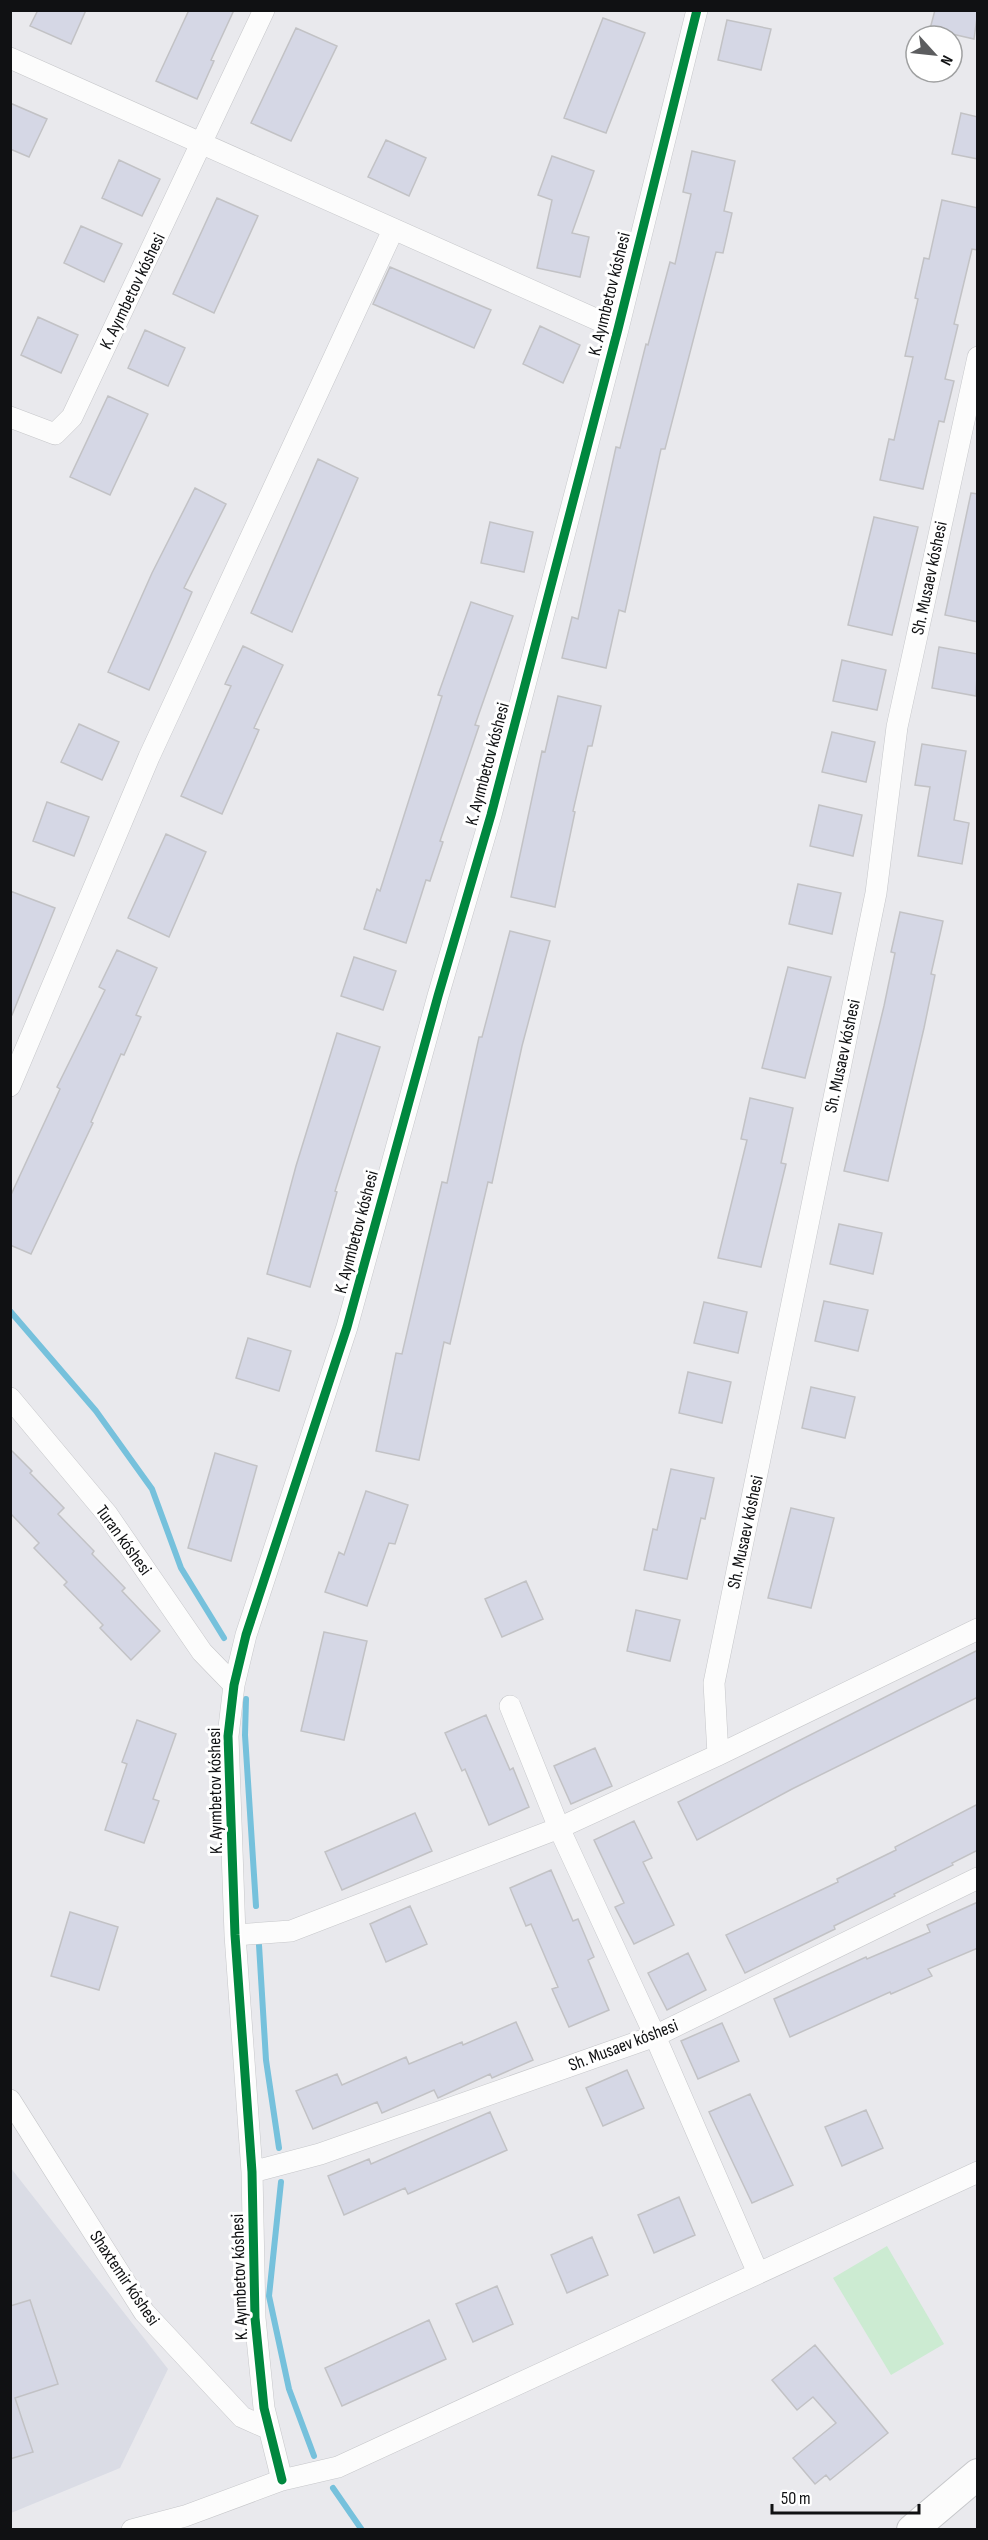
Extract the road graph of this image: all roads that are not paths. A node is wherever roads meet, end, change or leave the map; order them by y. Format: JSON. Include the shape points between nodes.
{"nodes":[{"id":1,"x":264,"y":10,"type":"edge"},
{"id":2,"x":697,"y":10,"type":"edge"},
{"id":3,"x":10,"y":58,"type":"edge"},
{"id":4,"x":203,"y":143,"type":"junction"},
{"id":5,"x":393,"y":230,"type":"junction"},
{"id":6,"x":618,"y":329,"type":"junction"},
{"id":7,"x":978,"y":357,"type":"edge"},
{"id":8,"x":10,"y":417,"type":"edge"},
{"id":9,"x":10,"y":1086,"type":"edge"},
{"id":10,"x":10,"y":1398,"type":"edge"},
{"id":11,"x":978,"y":1629,"type":"edge"},
{"id":12,"x":234,"y":1685,"type":"junction"},
{"id":13,"x":510,"y":1706,"type":"dead end"},
{"id":14,"x":718,"y":1755,"type":"junction"},
{"id":15,"x":559,"y":1828,"type":"junction"},
{"id":16,"x":978,"y":1878,"type":"edge"},
{"id":17,"x":235,"y":1935,"type":"junction"},
{"id":18,"x":655,"y":2036,"type":"junction"},
{"id":19,"x":10,"y":2100,"type":"edge"},
{"id":20,"x":252,"y":2172,"type":"junction"},
{"id":21,"x":978,"y":2172,"type":"edge"},
{"id":22,"x":758,"y":2273,"type":"junction"},
{"id":23,"x":269,"y":2428,"type":"junction"},
{"id":24,"x":978,"y":2474,"type":"edge"},
{"id":25,"x":282,"y":2480,"type":"junction"},
{"id":26,"x":191,"y":2523,"type":"edge"},
{"id":27,"x":132,"y":2529,"type":"edge"},
{"id":28,"x":912,"y":2529,"type":"edge"}],
"edges":[{"from":1,"to":4,"type":"street","name":"K. Ayımbetov kóshesi"},
{"from":2,"to":6,"type":"street","name":"K. Ayımbetov kóshesi"},
{"from":3,"to":4,"type":"street","name":"K. Ayımbetov kóshesi"},
{"from":4,"to":5,"type":"street","name":"K. Ayımbetov kóshesi"},
{"from":4,"to":8,"type":"street","name":"K. Ayımbetov kóshesi","via":[[72,417],[55,434]]},
{"from":5,"to":6,"type":"street","name":"K. Ayımbetov kóshesi"},
{"from":5,"to":9,"type":"street","via":[[149,757]]},
{"from":6,"to":12,"type":"street","name":"K. Ayımbetov kóshesi","via":[[491,815],[347,1327],[246,1635]]},
{"from":7,"to":14,"type":"street","name":"Sh. Musaev kóshesi","via":[[897,728],[876,893],[714,1683]]},
{"from":10,"to":12,"type":"street","name":"Turan kóshesi","via":[[107,1514],[202,1652]]},
{"from":11,"to":14,"type":"street"},
{"from":12,"to":17,"type":"street","name":"K. Ayımbetov kóshesi","via":[[228,1736]]},
{"from":13,"to":15,"type":"street"},
{"from":14,"to":15,"type":"street"},
{"from":15,"to":17,"type":"street","via":[[291,1931]]},
{"from":15,"to":18,"type":"street"},
{"from":16,"to":18,"type":"street","name":"Sh. Musaev kóshesi"},
{"from":17,"to":20,"type":"street","name":"K. Ayımbetov kóshesi"},
{"from":18,"to":20,"type":"street","name":"Sh. Musaev kóshesi","via":[[320,2154]]},
{"from":18,"to":22,"type":"street"},
{"from":19,"to":23,"type":"street","name":"Shaxtemir kóshesi","via":[[144,2312],[242,2417]]},
{"from":20,"to":23,"type":"street","name":"K. Ayımbetov kóshesi","via":[[255,2318]]},
{"from":21,"to":22,"type":"street"},
{"from":22,"to":25,"type":"street","via":[[338,2467]]},
{"from":23,"to":25,"type":"street","name":"K. Ayımbetov kóshesi"},
{"from":24,"to":28,"type":"street"},
{"from":25,"to":26,"type":"street"},
{"from":26,"to":27,"type":"street"}]}
